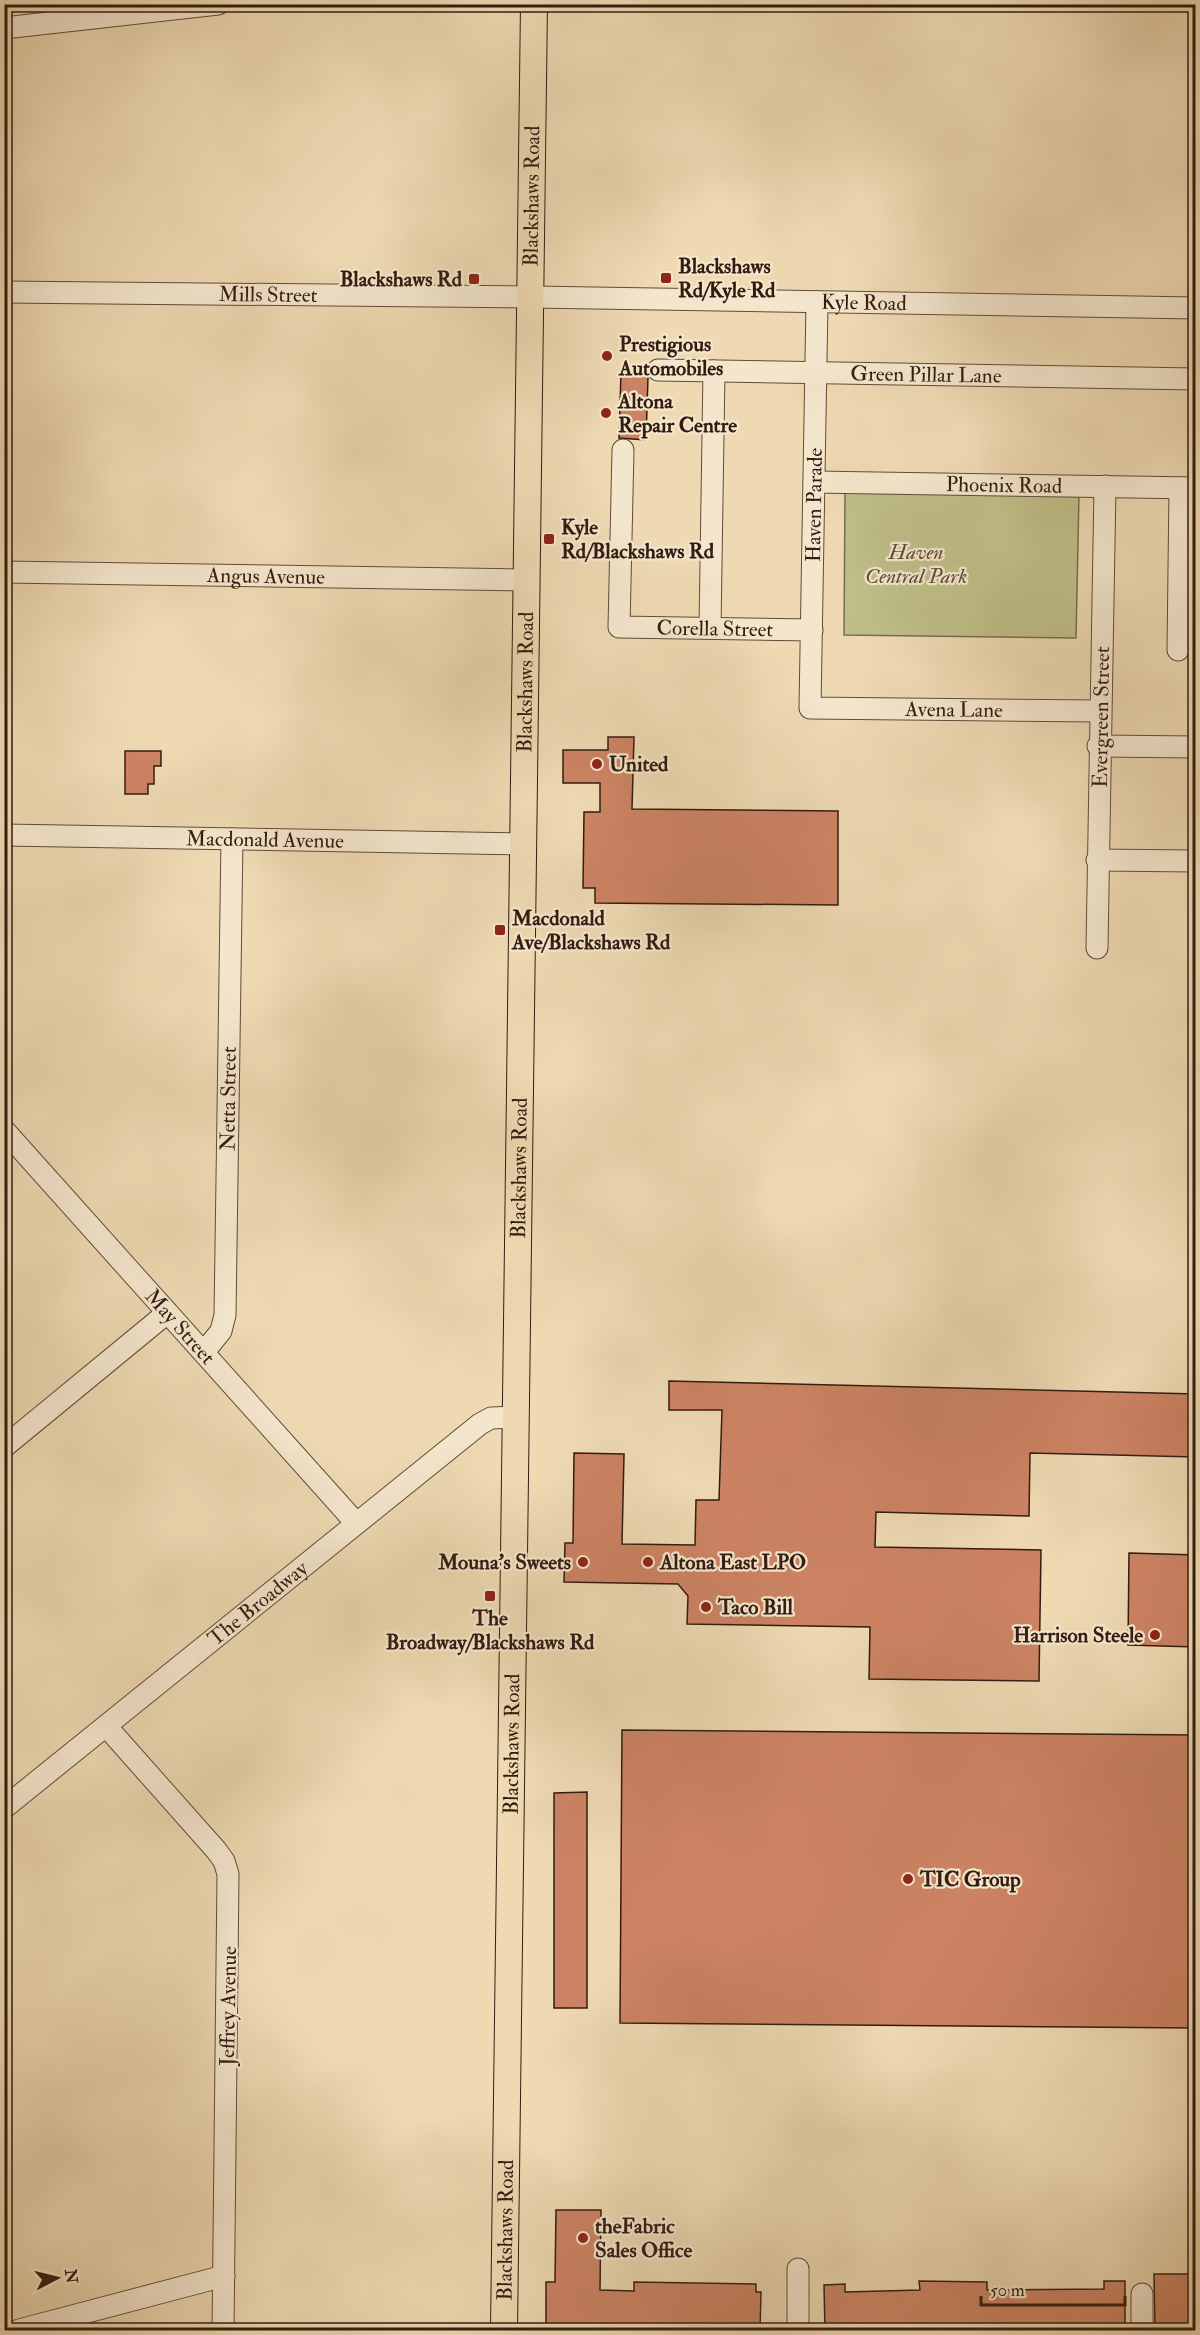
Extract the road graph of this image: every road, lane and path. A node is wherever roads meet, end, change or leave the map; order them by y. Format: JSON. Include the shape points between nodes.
{"nodes":[{"id":1,"x":218,"y":4,"type":"edge"},
{"id":2,"x":534,"y":4,"type":"edge"},
{"id":3,"x":4,"y":28,"type":"edge"},
{"id":4,"x":4,"y":292,"type":"edge"},
{"id":5,"x":532,"y":297,"type":"junction"},
{"id":6,"x":818,"y":302,"type":"junction"},
{"id":7,"x":1196,"y":308,"type":"edge"},
{"id":8,"x":658,"y":370,"type":"dead end"},
{"id":9,"x":714,"y":371,"type":"junction"},
{"id":10,"x":816,"y":373,"type":"junction"},
{"id":11,"x":1196,"y":379,"type":"edge"},
{"id":12,"x":623,"y":450,"type":"dead end"},
{"id":13,"x":814,"y":482,"type":"junction"},
{"id":14,"x":1105,"y":486,"type":"junction"},
{"id":15,"x":1188,"y":488,"type":"edge"},
{"id":16,"x":4,"y":572,"type":"edge"},
{"id":17,"x":528,"y":580,"type":"junction"},
{"id":18,"x":1187,"y":598,"type":"edge"},
{"id":19,"x":710,"y":628,"type":"junction"},
{"id":20,"x":812,"y":630,"type":"junction"},
{"id":21,"x":1178,"y":650,"type":"dead end"},
{"id":22,"x":810,"y":708,"type":"joint"},
{"id":23,"x":1099,"y":711,"type":"junction"},
{"id":24,"x":1098,"y":746,"type":"junction"},
{"id":25,"x":1196,"y":747,"type":"edge"},
{"id":26,"x":4,"y":835,"type":"edge"},
{"id":27,"x":232,"y":839,"type":"junction"},
{"id":28,"x":525,"y":844,"type":"junction"},
{"id":29,"x":1097,"y":860,"type":"junction"},
{"id":30,"x":1196,"y":861,"type":"edge"},
{"id":31,"x":1097,"y":948,"type":"dead end"},
{"id":32,"x":4,"y":1130,"type":"edge"},
{"id":33,"x":167,"y":1313,"type":"junction"},
{"id":34,"x":204,"y":1352,"type":"junction"},
{"id":35,"x":517,"y":1417,"type":"junction"},
{"id":36,"x":4,"y":1447,"type":"edge"},
{"id":37,"x":356,"y":1523,"type":"junction"},
{"id":38,"x":106,"y":1726,"type":"junction"},
{"id":39,"x":4,"y":1808,"type":"edge"},
{"id":40,"x":798,"y":2269,"type":"dead end"},
{"id":41,"x":224,"y":2276,"type":"junction"},
{"id":42,"x":1142,"y":2294,"type":"dead end"},
{"id":43,"x":19,"y":2331,"type":"edge"},
{"id":44,"x":223,"y":2331,"type":"edge"},
{"id":45,"x":504,"y":2331,"type":"edge"},
{"id":46,"x":798,"y":2331,"type":"edge"},
{"id":47,"x":1142,"y":2331,"type":"edge"}],
"edges":[{"from":1,"to":3,"type":"street"},
{"from":2,"to":5,"type":"main road","name":"Blackshaws Road"},
{"from":4,"to":5,"type":"street","name":"Mills Street"},
{"from":5,"to":6,"type":"street","name":"Kyle Road"},
{"from":5,"to":17,"type":"main road","name":"Blackshaws Road"},
{"from":6,"to":7,"type":"street","name":"Kyle Road"},
{"from":6,"to":10,"type":"street","name":"Haven Parade"},
{"from":8,"to":9,"type":"street","name":"Green Pillar Lane"},
{"from":9,"to":10,"type":"street","name":"Green Pillar Lane"},
{"from":9,"to":19,"type":"street"},
{"from":10,"to":11,"type":"street","name":"Green Pillar Lane"},
{"from":10,"to":13,"type":"street","name":"Haven Parade"},
{"from":12,"to":19,"type":"street","name":"Corella Street","via":[[619,627]]},
{"from":13,"to":14,"type":"street","name":"Phoenix Road"},
{"from":13,"to":20,"type":"street","name":"Haven Parade"},
{"from":14,"to":15,"type":"street","name":"Phoenix Road"},
{"from":14,"to":23,"type":"street","name":"Evergreen Street"},
{"from":15,"to":18,"type":"street"},
{"from":16,"to":17,"type":"street","name":"Angus Avenue"},
{"from":17,"to":28,"type":"main road","name":"Blackshaws Road"},
{"from":18,"to":21,"type":"street"},
{"from":19,"to":20,"type":"street","name":"Corella Street"},
{"from":20,"to":22,"type":"street","name":"Haven Parade"},
{"from":22,"to":23,"type":"street","name":"Avena Lane"},
{"from":23,"to":24,"type":"street","name":"Evergreen Street"},
{"from":24,"to":25,"type":"street"},
{"from":24,"to":29,"type":"street","name":"Evergreen Street"},
{"from":26,"to":27,"type":"street","name":"Macdonald Avenue"},
{"from":27,"to":28,"type":"street","name":"Macdonald Avenue"},
{"from":27,"to":34,"type":"street","name":"Netta Street","via":[[225,1315],[221,1331]]},
{"from":28,"to":35,"type":"main road","name":"Blackshaws Road"},
{"from":29,"to":30,"type":"street"},
{"from":29,"to":31,"type":"street","name":"Evergreen Street"},
{"from":32,"to":33,"type":"street","name":"May Street"},
{"from":33,"to":34,"type":"street","name":"May Street"},
{"from":33,"to":36,"type":"street"},
{"from":34,"to":37,"type":"street","name":"May Street"},
{"from":35,"to":37,"type":"street","name":"The Broadway","via":[[491,1418],[480,1424]]},
{"from":35,"to":45,"type":"main road","name":"Blackshaws Road"},
{"from":37,"to":38,"type":"street","name":"The Broadway"},
{"from":38,"to":39,"type":"street","name":"The Broadway"},
{"from":38,"to":41,"type":"street","name":"Jeffrey Avenue","via":[[216,1850],[228,1874]]},
{"from":40,"to":46,"type":"street"},
{"from":41,"to":43,"type":"street"},
{"from":41,"to":44,"type":"street","name":"Jeffrey Avenue"},
{"from":42,"to":47,"type":"street"}]}
